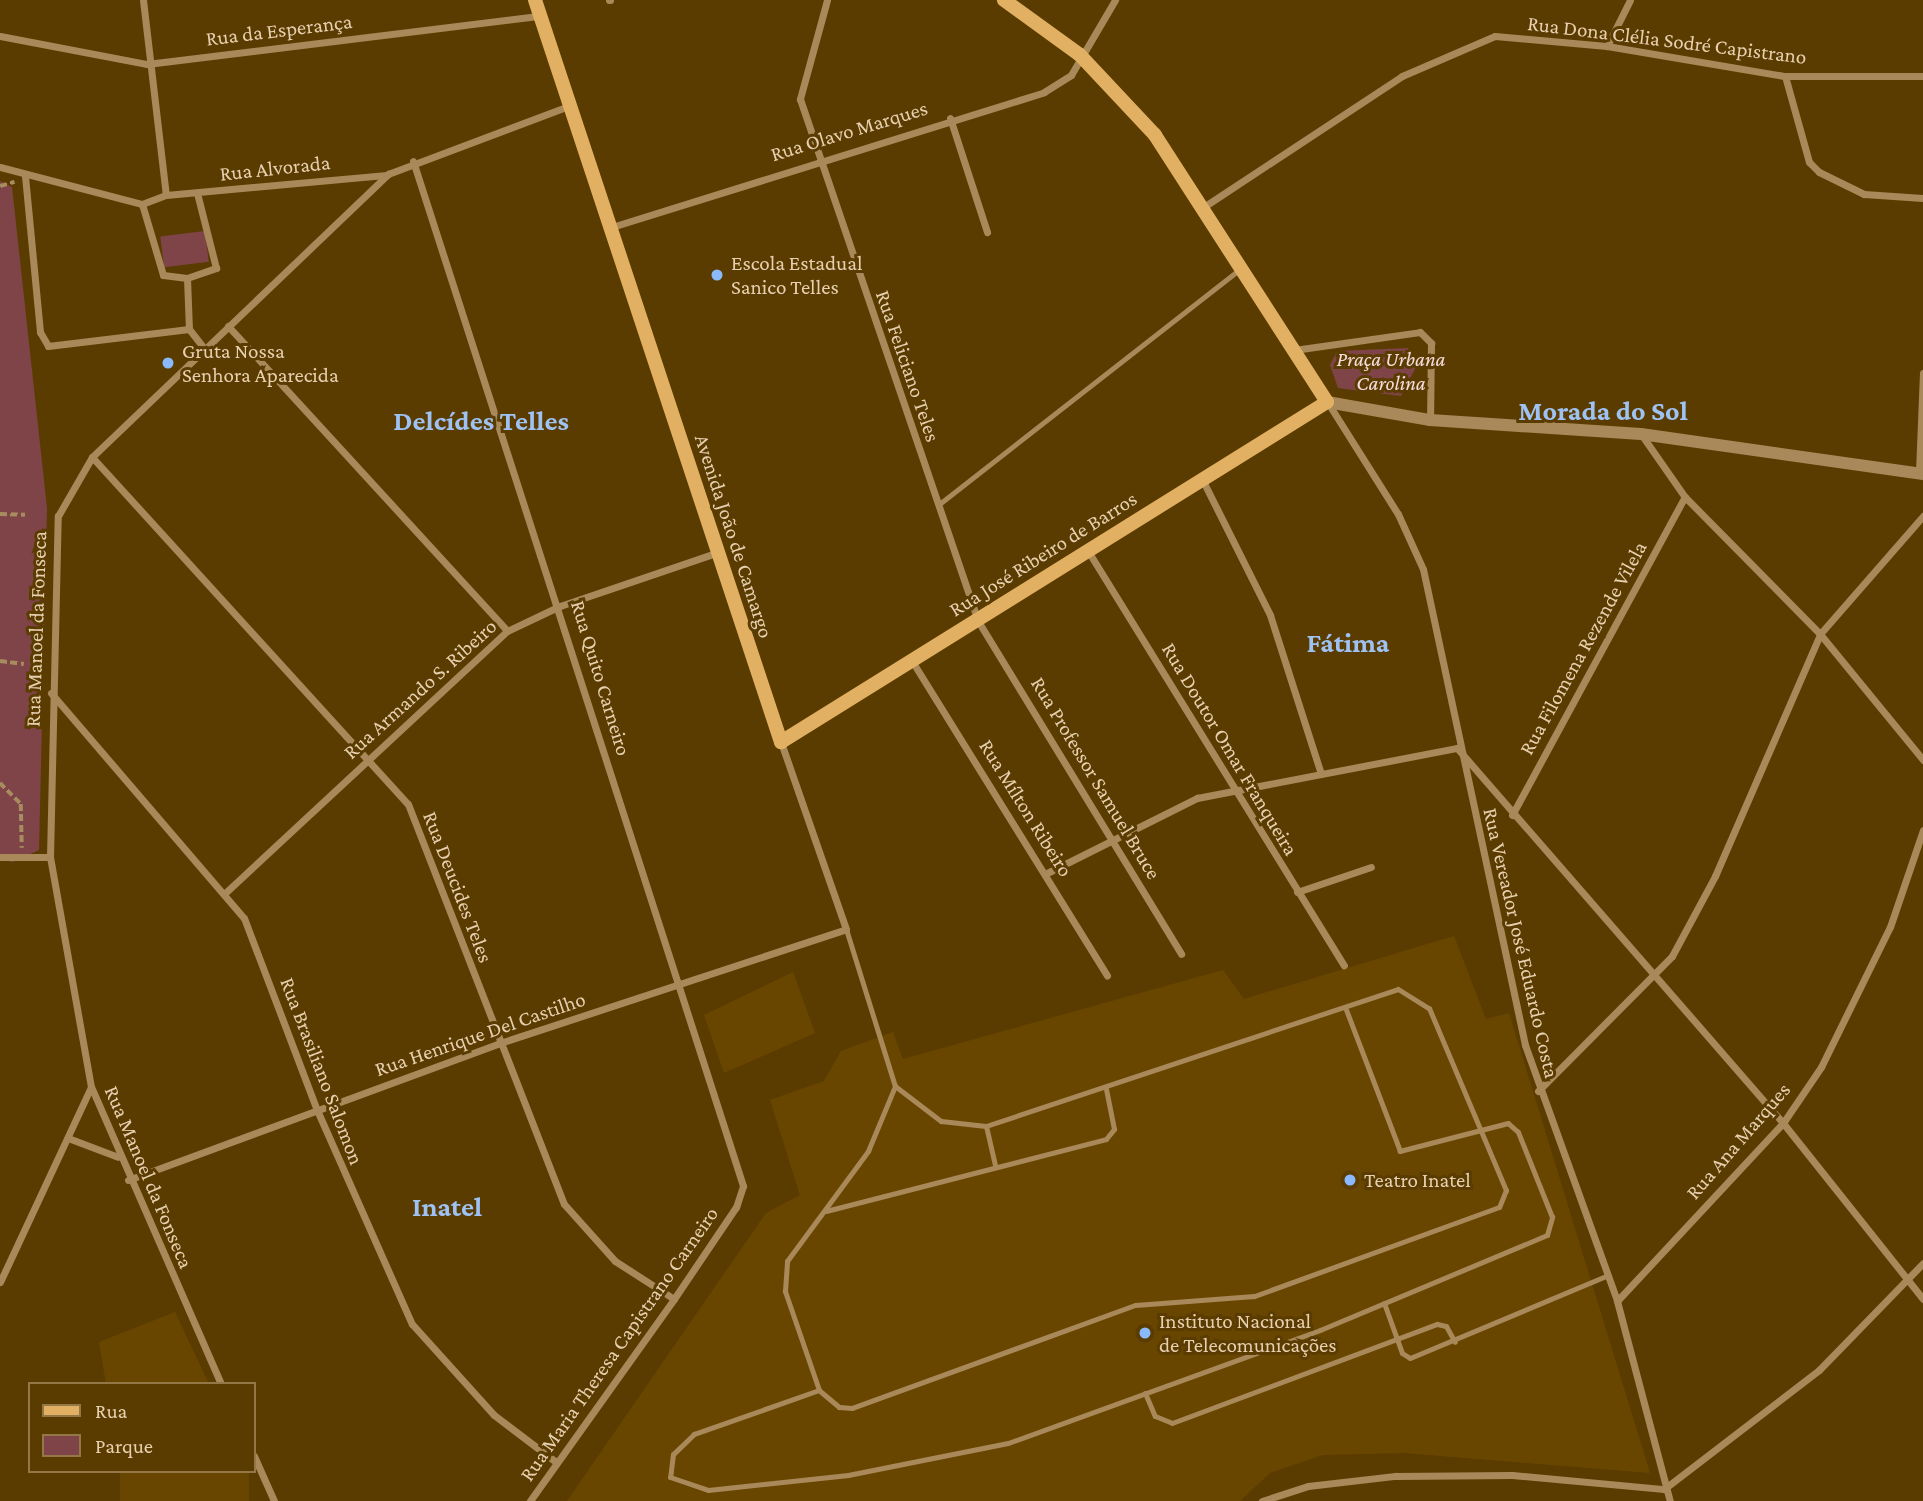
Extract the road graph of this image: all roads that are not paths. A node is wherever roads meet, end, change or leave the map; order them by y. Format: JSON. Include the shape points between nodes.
{"nodes":[{"id":1,"x":143,"y":0,"type":"edge"},
{"id":2,"x":535,"y":0,"type":"edge"},
{"id":3,"x":827,"y":0,"type":"edge"},
{"id":4,"x":1003,"y":0,"type":"edge"},
{"id":5,"x":1115,"y":0,"type":"edge"},
{"id":6,"x":1630,"y":0,"type":"edge"},
{"id":7,"x":540,"y":16,"type":"junction"},
{"id":8,"x":0,"y":36,"type":"edge"},
{"id":9,"x":1607,"y":46,"type":"junction"},
{"id":10,"x":1080,"y":55,"type":"junction"},
{"id":11,"x":147,"y":64,"type":"junction"},
{"id":12,"x":1785,"y":76,"type":"junction"},
{"id":13,"x":1923,"y":76,"type":"edge"},
{"id":14,"x":569,"y":106,"type":"junction"},
{"id":15,"x":950,"y":118,"type":"junction"},
{"id":16,"x":818,"y":157,"type":"junction"},
{"id":17,"x":413,"y":161,"type":"junction"},
{"id":18,"x":0,"y":167,"type":"edge"},
{"id":19,"x":388,"y":174,"type":"junction"},
{"id":20,"x":25,"y":176,"type":"junction"},
{"id":21,"x":197,"y":193,"type":"junction"},
{"id":22,"x":166,"y":195,"type":"junction"},
{"id":23,"x":1923,"y":198,"type":"edge"},
{"id":24,"x":142,"y":204,"type":"junction"},
{"id":25,"x":1202,"y":208,"type":"junction"},
{"id":26,"x":615,"y":226,"type":"junction"},
{"id":27,"x":987,"y":232,"type":"dead end"},
{"id":28,"x":1242,"y":268,"type":"junction"},
{"id":29,"x":187,"y":278,"type":"junction"},
{"id":30,"x":228,"y":326,"type":"junction"},
{"id":31,"x":189,"y":329,"type":"junction"},
{"id":32,"x":203,"y":347,"type":"junction"},
{"id":33,"x":1293,"y":350,"type":"junction"},
{"id":34,"x":1923,"y":373,"type":"edge"},
{"id":35,"x":1327,"y":402,"type":"junction"},
{"id":36,"x":1430,"y":420,"type":"junction"},
{"id":37,"x":1641,"y":434,"type":"junction"},
{"id":38,"x":92,"y":457,"type":"junction"},
{"id":39,"x":1921,"y":473,"type":"edge"},
{"id":40,"x":1202,"y":479,"type":"junction"},
{"id":41,"x":1685,"y":497,"type":"junction"},
{"id":42,"x":937,"y":506,"type":"junction"},
{"id":43,"x":1923,"y":516,"type":"edge"},
{"id":44,"x":1088,"y":550,"type":"junction"},
{"id":45,"x":716,"y":553,"type":"junction"},
{"id":46,"x":560,"y":606,"type":"junction"},
{"id":47,"x":978,"y":621,"type":"junction"},
{"id":48,"x":507,"y":631,"type":"junction"},
{"id":49,"x":1820,"y":634,"type":"junction"},
{"id":50,"x":912,"y":660,"type":"junction"},
{"id":51,"x":50,"y":692,"type":"junction"},
{"id":52,"x":781,"y":742,"type":"junction"},
{"id":53,"x":1457,"y":748,"type":"junction"},
{"id":54,"x":1923,"y":760,"type":"edge"},
{"id":55,"x":366,"y":761,"type":"junction"},
{"id":56,"x":1321,"y":774,"type":"junction"},
{"id":57,"x":1236,"y":792,"type":"junction"},
{"id":58,"x":1512,"y":815,"type":"junction"},
{"id":59,"x":1923,"y":830,"type":"edge"},
{"id":60,"x":1112,"y":836,"type":"junction"},
{"id":61,"x":0,"y":857,"type":"edge"},
{"id":62,"x":50,"y":857,"type":"junction"},
{"id":63,"x":1371,"y":867,"type":"dead end"},
{"id":64,"x":1047,"y":873,"type":"junction"},
{"id":65,"x":1297,"y":892,"type":"junction"},
{"id":66,"x":224,"y":894,"type":"junction"},
{"id":67,"x":846,"y":929,"type":"junction"},
{"id":68,"x":1181,"y":954,"type":"dead end"},
{"id":69,"x":1345,"y":965,"type":"dead end"},
{"id":70,"x":1656,"y":975,"type":"junction"},
{"id":71,"x":1107,"y":976,"type":"dead end"},
{"id":72,"x":678,"y":986,"type":"junction"},
{"id":73,"x":1345,"y":1007,"type":"junction"},
{"id":74,"x":497,"y":1044,"type":"junction"},
{"id":75,"x":895,"y":1086,"type":"junction"},
{"id":76,"x":91,"y":1087,"type":"junction"},
{"id":77,"x":1106,"y":1089,"type":"junction"},
{"id":78,"x":1538,"y":1091,"type":"junction"},
{"id":79,"x":317,"y":1110,"type":"junction"},
{"id":80,"x":1783,"y":1123,"type":"junction"},
{"id":81,"x":986,"y":1126,"type":"junction"},
{"id":82,"x":1479,"y":1127,"type":"junction"},
{"id":83,"x":68,"y":1138,"type":"junction"},
{"id":84,"x":118,"y":1157,"type":"junction"},
{"id":85,"x":995,"y":1165,"type":"junction"},
{"id":86,"x":128,"y":1180,"type":"junction"},
{"id":87,"x":736,"y":1207,"type":"joint"},
{"id":88,"x":826,"y":1211,"type":"junction"},
{"id":89,"x":1923,"y":1264,"type":"edge"},
{"id":90,"x":1608,"y":1275,"type":"junction"},
{"id":91,"x":1910,"y":1281,"type":"junction"},
{"id":92,"x":0,"y":1282,"type":"edge"},
{"id":93,"x":674,"y":1299,"type":"junction"},
{"id":94,"x":1923,"y":1299,"type":"edge"},
{"id":95,"x":1617,"y":1301,"type":"junction"},
{"id":96,"x":1384,"y":1303,"type":"junction"},
{"id":97,"x":1397,"y":1338,"type":"junction"},
{"id":98,"x":1455,"y":1342,"type":"junction"},
{"id":99,"x":220,"y":1382,"type":"edge"},
{"id":100,"x":818,"y":1390,"type":"junction"},
{"id":101,"x":1145,"y":1393,"type":"junction"},
{"id":102,"x":256,"y":1460,"type":"edge"},
{"id":103,"x":556,"y":1462,"type":"junction"},
{"id":104,"x":1664,"y":1489,"type":"junction"},
{"id":105,"x":1265,"y":1500,"type":"edge"},
{"id":106,"x":274,"y":1501,"type":"edge"},
{"id":107,"x":530,"y":1501,"type":"edge"},
{"id":108,"x":1670,"y":1501,"type":"edge"}],
"edges":[{"from":1,"to":11,"type":"street"},
{"from":2,"to":7,"type":"main road","name":"Avenida João de Camargo"},
{"from":3,"to":16,"type":"street","name":"Rua Feliciano Teles","via":[[800,99]]},
{"from":4,"to":10,"type":"main road"},
{"from":5,"to":10,"type":"street","name":"Rua Olavo Marques"},
{"from":6,"to":9,"type":"street"},
{"from":7,"to":11,"type":"street","name":"Rua da Esperança"},
{"from":7,"to":14,"type":"main road","name":"Avenida João de Camargo"},
{"from":8,"to":11,"type":"street","name":"Rua da Esperança"},
{"from":9,"to":12,"type":"street","name":"Rua Dona Clélia Sodré Capistrano"},
{"from":9,"to":25,"type":"street","name":"Rua Dona Clélia Sodré Capistrano","via":[[1495,36],[1402,76]]},
{"from":10,"to":15,"type":"street","name":"Rua Olavo Marques","via":[[1071,75],[1044,92]]},
{"from":10,"to":25,"type":"main road","via":[[1155,135]]},
{"from":11,"to":22,"type":"street"},
{"from":12,"to":13,"type":"street","name":"Rua Dona Clélia Sodré Capistrano"},
{"from":12,"to":23,"type":"street","via":[[1809,162],[1847,189]]},
{"from":14,"to":17,"type":"street","name":"Rua Manoel da Fonseca"},
{"from":14,"to":26,"type":"main road","name":"Avenida João de Camargo"},
{"from":15,"to":16,"type":"street","name":"Rua Olavo Marques"},
{"from":15,"to":27,"type":"street"},
{"from":16,"to":26,"type":"street","name":"Rua Olavo Marques"},
{"from":16,"to":42,"type":"street","name":"Rua Feliciano Teles"},
{"from":17,"to":19,"type":"street","name":"Rua Manoel da Fonseca"},
{"from":17,"to":46,"type":"street","name":"Rua Quito Carneiro"},
{"from":18,"to":20,"type":"street"},
{"from":19,"to":21,"type":"street","name":"Rua Alvorada"},
{"from":19,"to":30,"type":"street","name":"Rua Manoel da Fonseca"},
{"from":20,"to":24,"type":"street"},
{"from":20,"to":31,"type":"street","via":[[40,332],[48,346]]},
{"from":21,"to":22,"type":"street","name":"Rua Alvorada"},
{"from":21,"to":29,"type":"street","via":[[216,268]]},
{"from":22,"to":24,"type":"street","name":"Rua Alvorada"},
{"from":24,"to":29,"type":"street","via":[[163,275]]},
{"from":25,"to":28,"type":"main road"},
{"from":26,"to":45,"type":"main road","name":"Avenida João de Camargo"},
{"from":28,"to":33,"type":"main road"},
{"from":28,"to":42,"type":"lane","via":[[1125,356],[1009,456]]},
{"from":29,"to":31,"type":"street"},
{"from":30,"to":32,"type":"street","name":"Rua Manoel da Fonseca"},
{"from":30,"to":48,"type":"street"},
{"from":31,"to":32,"type":"street"},
{"from":32,"to":38,"type":"street","name":"Rua Manoel da Fonseca"},
{"from":33,"to":35,"type":"main road"},
{"from":33,"to":36,"type":"street","via":[[1420,332],[1430,342]]},
{"from":34,"to":39,"type":"street"},
{"from":35,"to":36,"type":"street"},
{"from":35,"to":40,"type":"main road","name":"Rua José Ribeiro de Barros"},
{"from":35,"to":53,"type":"street","name":"Rua Vereador José Eduardo Costa","via":[[1413,544]]},
{"from":36,"to":37,"type":"street"},
{"from":37,"to":39,"type":"street"},
{"from":37,"to":41,"type":"street"},
{"from":38,"to":51,"type":"street","name":"Rua Manoel da Fonseca","via":[[58,516]]},
{"from":38,"to":55,"type":"street","name":"Rua Deucides Teles"},
{"from":40,"to":44,"type":"main road","name":"Rua José Ribeiro de Barros"},
{"from":40,"to":56,"type":"street","via":[[1270,615]]},
{"from":41,"to":49,"type":"street"},
{"from":41,"to":58,"type":"street","name":"Rua Filomena Rezende Vilela"},
{"from":42,"to":47,"type":"street","name":"Rua Feliciano Teles"},
{"from":43,"to":49,"type":"street"},
{"from":44,"to":47,"type":"main road","name":"Rua José Ribeiro de Barros"},
{"from":44,"to":57,"type":"street","name":"Rua Doutor Omar Franqueira"},
{"from":45,"to":46,"type":"street","name":"Rua Armando S. Ribeiro"},
{"from":45,"to":52,"type":"main road","name":"Avenida João de Camargo"},
{"from":46,"to":48,"type":"street","name":"Rua Armando S. Ribeiro"},
{"from":46,"to":72,"type":"street","name":"Rua Quito Carneiro"},
{"from":47,"to":50,"type":"main road","name":"Rua José Ribeiro de Barros"},
{"from":47,"to":60,"type":"street","name":"Rua Professor Samuel Bruce"},
{"from":48,"to":55,"type":"street","name":"Rua Armando S. Ribeiro"},
{"from":49,"to":54,"type":"street"},
{"from":49,"to":70,"type":"street","via":[[1715,876]]},
{"from":50,"to":52,"type":"main road","name":"Rua José Ribeiro de Barros"},
{"from":50,"to":64,"type":"street","name":"Rua Mílton Ribeiro"},
{"from":51,"to":62,"type":"street","name":"Rua Manoel da Fonseca"},
{"from":51,"to":66,"type":"street","name":"Rua Brasiliano Salomon"},
{"from":52,"to":67,"type":"street","name":"Avenida João de Camargo"},
{"from":53,"to":56,"type":"street"},
{"from":53,"to":58,"type":"street"},
{"from":53,"to":78,"type":"street","name":"Rua Vereador José Eduardo Costa"},
{"from":55,"to":66,"type":"street","name":"Rua Armando S. Ribeiro"},
{"from":55,"to":74,"type":"street","name":"Rua Deucides Teles","via":[[408,804],[427,845]]},
{"from":56,"to":57,"type":"street"},
{"from":57,"to":60,"type":"street","via":[[1197,798]]},
{"from":57,"to":65,"type":"street","name":"Rua Doutor Omar Franqueira"},
{"from":58,"to":70,"type":"street"},
{"from":59,"to":80,"type":"street","name":"Rua Ana Marques","via":[[1890,927],[1845,1025]]},
{"from":60,"to":64,"type":"street"},
{"from":60,"to":68,"type":"street","name":"Rua Professor Samuel Bruce"},
{"from":61,"to":62,"type":"street"},
{"from":62,"to":76,"type":"street","name":"Rua Manoel da Fonseca"},
{"from":63,"to":65,"type":"street"},
{"from":64,"to":71,"type":"street","name":"Rua Mílton Ribeiro"},
{"from":65,"to":69,"type":"street","name":"Rua Doutor Omar Franqueira"},
{"from":66,"to":79,"type":"street","name":"Rua Brasiliano Salomon","via":[[244,918]]},
{"from":67,"to":72,"type":"street","name":"Rua Henrique Del Castilho"},
{"from":67,"to":75,"type":"lane","name":"Avenida João de Camargo"},
{"from":70,"to":78,"type":"street"},
{"from":70,"to":80,"type":"street"},
{"from":72,"to":74,"type":"street","name":"Rua Henrique Del Castilho"},
{"from":72,"to":87,"type":"street","name":"Rua Quito Carneiro","via":[[740,1162],[743,1186]]},
{"from":73,"to":77,"type":"lane"},
{"from":73,"to":82,"type":"lane","via":[[1398,989],[1420,999]]},
{"from":73,"to":82,"type":"lane","via":[[1400,1151],[1407,1154]]},
{"from":74,"to":79,"type":"street","name":"Rua Henrique Del Castilho"},
{"from":74,"to":93,"type":"street","name":"Rua Deucides Teles","via":[[564,1205],[615,1261]]},
{"from":75,"to":81,"type":"lane","via":[[941,1121]]},
{"from":75,"to":88,"type":"lane","via":[[868,1151]]},
{"from":76,"to":83,"type":"street"},
{"from":76,"to":84,"type":"street","name":"Rua Manoel da Fonseca"},
{"from":77,"to":81,"type":"lane"},
{"from":77,"to":85,"type":"lane","via":[[1114,1118],[1110,1136]]},
{"from":78,"to":90,"type":"street","name":"Rua Vereador José Eduardo Costa"},
{"from":79,"to":86,"type":"street","name":"Rua Henrique Del Castilho"},
{"from":79,"to":103,"type":"street","name":"Rua Brasiliano Salomon","via":[[412,1324],[494,1415]]},
{"from":80,"to":91,"type":"street"},
{"from":80,"to":95,"type":"street","name":"Rua Ana Marques"},
{"from":81,"to":85,"type":"lane"},
{"from":82,"to":96,"type":"lane","via":[[1503,1121],[1518,1132],[1552,1217],[1550,1230]]},
{"from":82,"to":100,"type":"lane","via":[[1506,1190],[1504,1200],[1487,1214],[1254,1296],[1135,1305],[852,1408],[839,1408]]},
{"from":83,"to":84,"type":"street"},
{"from":83,"to":92,"type":"street"},
{"from":84,"to":86,"type":"street","name":"Rua Manoel da Fonseca"},
{"from":85,"to":88,"type":"lane"},
{"from":86,"to":99,"type":"street","name":"Rua Manoel da Fonseca"},
{"from":87,"to":93,"type":"street","name":"Rua Maria Theresa Capistrano Carneiro"},
{"from":88,"to":100,"type":"lane","via":[[794,1246],[784,1275]]},
{"from":89,"to":91,"type":"street"},
{"from":90,"to":95,"type":"street","name":"Rua Vereador José Eduardo Costa"},
{"from":90,"to":98,"type":"lane"},
{"from":91,"to":94,"type":"street"},
{"from":91,"to":104,"type":"street","via":[[1819,1370]]},
{"from":93,"to":103,"type":"street","name":"Rua Maria Theresa Capistrano Carneiro"},
{"from":95,"to":104,"type":"street","name":"Rua Vereador José Eduardo Costa"},
{"from":96,"to":97,"type":"lane"},
{"from":96,"to":101,"type":"lane"},
{"from":97,"to":98,"type":"lane","via":[[1441,1324]]},
{"from":97,"to":98,"type":"lane","via":[[1410,1358]]},
{"from":97,"to":101,"type":"lane","via":[[1172,1423],[1154,1416]]},
{"from":100,"to":101,"type":"lane","via":[[694,1434],[673,1454],[670,1477],[708,1490],[908,1465],[1007,1443]]},
{"from":102,"to":106,"type":"street"},
{"from":103,"to":107,"type":"street","name":"Rua Maria Theresa Capistrano Carneiro"},
{"from":104,"to":105,"type":"street","via":[[1512,1475],[1395,1476],[1308,1486]]},
{"from":104,"to":108,"type":"street","name":"Rua Vereador José Eduardo Costa"}]}
